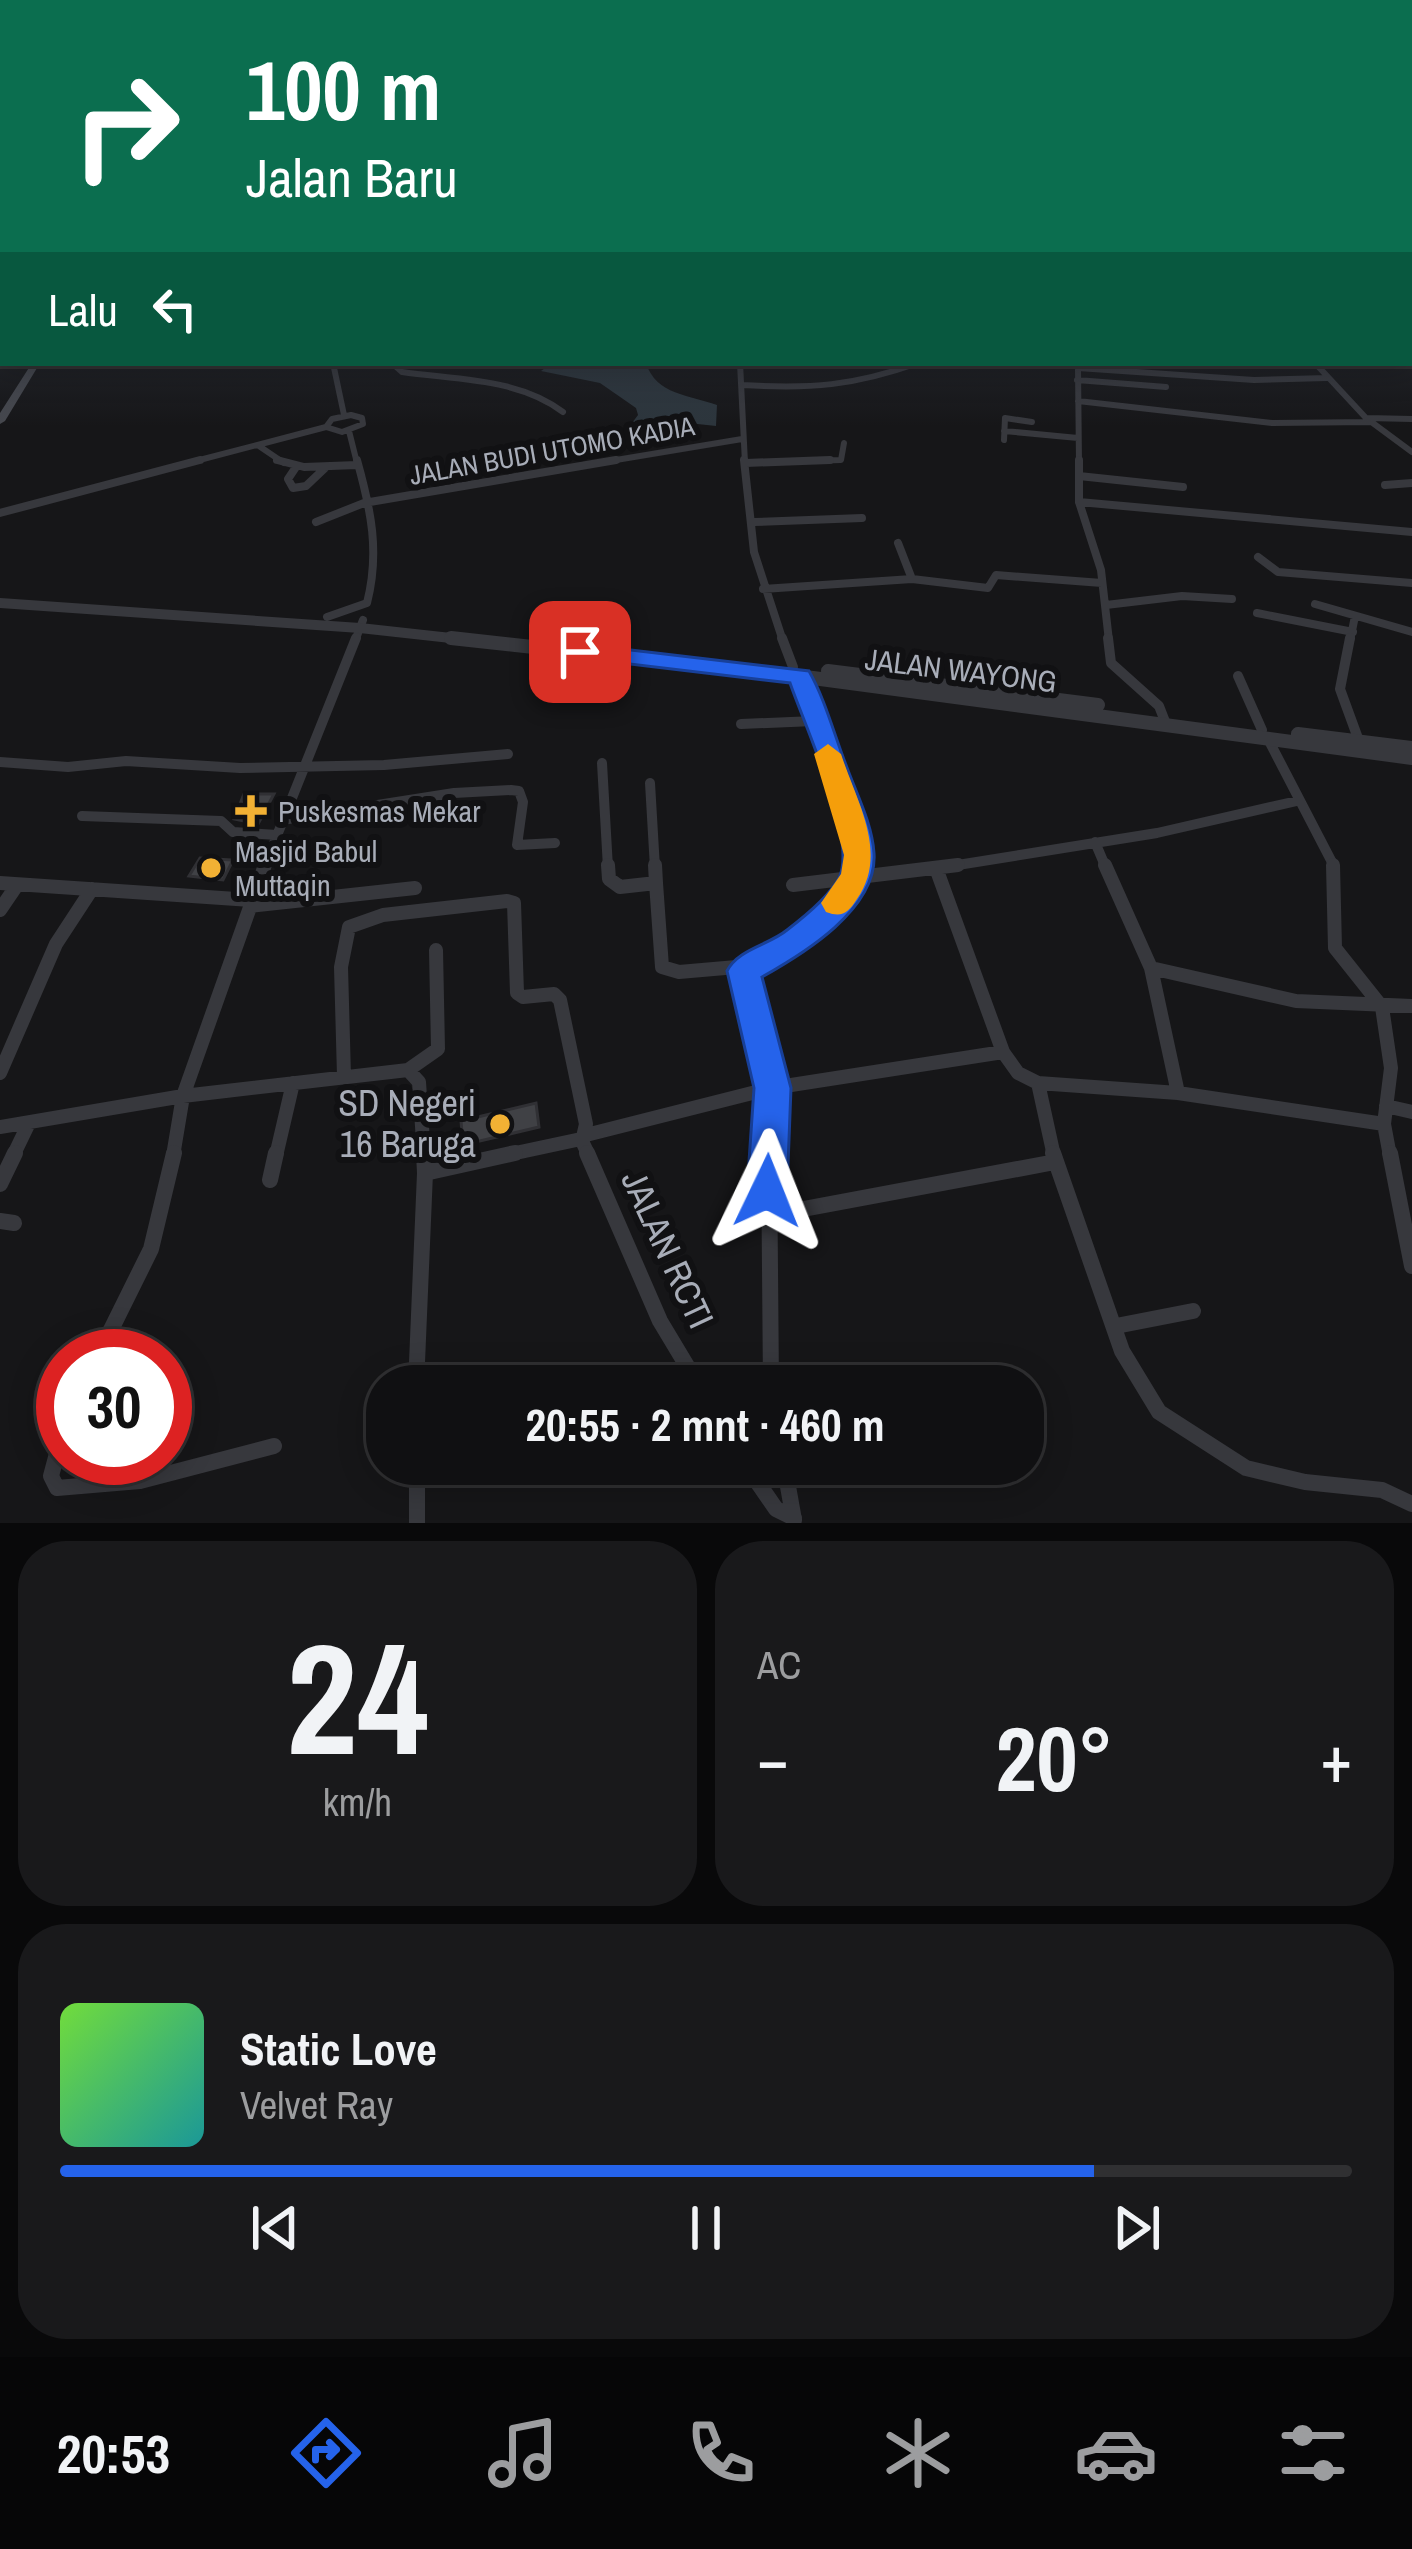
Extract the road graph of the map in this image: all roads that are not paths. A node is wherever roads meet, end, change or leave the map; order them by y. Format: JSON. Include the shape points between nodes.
{"nodes":[{"id":1,"x":30,"y":366,"type":"edge"},
{"id":2,"x":334,"y":366,"type":"edge"},
{"id":3,"x":395,"y":366,"type":"edge"},
{"id":4,"x":740,"y":366,"type":"edge"},
{"id":5,"x":910,"y":366,"type":"edge"},
{"id":6,"x":1318,"y":366,"type":"edge"},
{"id":7,"x":1076,"y":370,"type":"edge"},
{"id":8,"x":1328,"y":378,"type":"junction"},
{"id":9,"x":742,"y":385,"type":"junction"},
{"id":10,"x":1166,"y":387,"type":"dead end"},
{"id":11,"x":1078,"y":401,"type":"junction"},
{"id":12,"x":563,"y":412,"type":"dead end"},
{"id":13,"x":344,"y":416,"type":"junction"},
{"id":14,"x":1412,"y":419,"type":"edge"},
{"id":15,"x":1368,"y":420,"type":"junction"},
{"id":16,"x":0,"y":422,"type":"edge"},
{"id":17,"x":1033,"y":422,"type":"dead end"},
{"id":18,"x":326,"y":427,"type":"junction"},
{"id":19,"x":349,"y":431,"type":"junction"},
{"id":20,"x":1078,"y":438,"type":"junction"},
{"id":21,"x":742,"y":440,"type":"junction"},
{"id":22,"x":844,"y":443,"type":"dead end"},
{"id":23,"x":259,"y":446,"type":"junction"},
{"id":24,"x":1412,"y":452,"type":"edge"},
{"id":25,"x":746,"y":463,"type":"junction"},
{"id":26,"x":356,"y":465,"type":"junction"},
{"id":27,"x":296,"y":466,"type":"junction"},
{"id":28,"x":325,"y":468,"type":"junction"},
{"id":29,"x":1079,"y":476,"type":"junction"},
{"id":30,"x":1412,"y":483,"type":"edge"},
{"id":31,"x":1385,"y":485,"type":"dead end"},
{"id":32,"x":1183,"y":487,"type":"dead end"},
{"id":33,"x":1079,"y":502,"type":"junction"},
{"id":34,"x":369,"y":503,"type":"junction"},
{"id":35,"x":0,"y":513,"type":"edge"},
{"id":36,"x":862,"y":518,"type":"dead end"},
{"id":37,"x":754,"y":522,"type":"junction"},
{"id":38,"x":316,"y":523,"type":"dead end"},
{"id":39,"x":1412,"y":532,"type":"edge"},
{"id":40,"x":898,"y":543,"type":"dead end"},
{"id":41,"x":1258,"y":557,"type":"dead end"},
{"id":42,"x":912,"y":579,"type":"junction"},
{"id":43,"x":1102,"y":583,"type":"junction"},
{"id":44,"x":1412,"y":583,"type":"edge"},
{"id":45,"x":763,"y":589,"type":"junction"},
{"id":46,"x":1232,"y":598,"type":"dead end"},
{"id":47,"x":0,"y":599,"type":"edge"},
{"id":48,"x":1315,"y":604,"type":"dead end"},
{"id":49,"x":1106,"y":605,"type":"junction"},
{"id":50,"x":1256,"y":613,"type":"dead end"},
{"id":51,"x":1355,"y":616,"type":"junction"},
{"id":52,"x":327,"y":617,"type":"junction"},
{"id":53,"x":362,"y":624,"type":"junction"},
{"id":54,"x":1353,"y":632,"type":"junction"},
{"id":55,"x":1412,"y":632,"type":"edge"},
{"id":56,"x":797,"y":671,"type":"junction"},
{"id":57,"x":1238,"y":676,"type":"dead end"},
{"id":58,"x":1166,"y":719,"type":"junction"},
{"id":59,"x":814,"y":721,"type":"junction"},
{"id":60,"x":741,"y":724,"type":"dead end"},
{"id":61,"x":1265,"y":734,"type":"junction"},
{"id":62,"x":1359,"y":741,"type":"junction"},
{"id":63,"x":1412,"y":748,"type":"edge"},
{"id":64,"x":1386,"y":750,"type":"junction"},
{"id":65,"x":508,"y":754,"type":"dead end"},
{"id":66,"x":1412,"y":758,"type":"edge"},
{"id":67,"x":0,"y":762,"type":"edge"},
{"id":68,"x":602,"y":763,"type":"dead end"},
{"id":69,"x":303,"y":765,"type":"junction"},
{"id":70,"x":650,"y":783,"type":"dead end"},
{"id":71,"x":1298,"y":801,"type":"junction"},
{"id":72,"x":82,"y":817,"type":"dead end"},
{"id":73,"x":280,"y":828,"type":"junction"},
{"id":74,"x":1094,"y":842,"type":"junction"},
{"id":75,"x":555,"y":843,"type":"dead end"},
{"id":76,"x":936,"y":868,"type":"junction"},
{"id":77,"x":854,"y":881,"type":"junction"},
{"id":78,"x":0,"y":883,"type":"edge"},
{"id":79,"x":656,"y":883,"type":"junction"},
{"id":80,"x":17,"y":884,"type":"junction"},
{"id":81,"x":793,"y":885,"type":"dead end"},
{"id":82,"x":415,"y":888,"type":"dead end"},
{"id":83,"x":92,"y":890,"type":"junction"},
{"id":84,"x":250,"y":903,"type":"junction"},
{"id":85,"x":0,"y":910,"type":"edge"},
{"id":86,"x":436,"y":950,"type":"dead end"},
{"id":87,"x":748,"y":966,"type":"junction"},
{"id":88,"x":1151,"y":968,"type":"junction"},
{"id":89,"x":1412,"y":1006,"type":"edge"},
{"id":90,"x":1382,"y":1007,"type":"junction"},
{"id":91,"x":1003,"y":1052,"type":"junction"},
{"id":92,"x":408,"y":1070,"type":"junction"},
{"id":93,"x":0,"y":1072,"type":"edge"},
{"id":94,"x":344,"y":1076,"type":"junction"},
{"id":95,"x":292,"y":1083,"type":"junction"},
{"id":96,"x":1038,"y":1083,"type":"junction"},
{"id":97,"x":772,"y":1088,"type":"junction"},
{"id":98,"x":1178,"y":1093,"type":"junction"},
{"id":99,"x":183,"y":1096,"type":"junction"},
{"id":100,"x":1386,"y":1106,"type":"junction"},
{"id":101,"x":1412,"y":1112,"type":"edge"},
{"id":102,"x":29,"y":1123,"type":"junction"},
{"id":103,"x":1384,"y":1124,"type":"junction"},
{"id":104,"x":0,"y":1127,"type":"edge"},
{"id":105,"x":584,"y":1137,"type":"junction"},
{"id":106,"x":1055,"y":1162,"type":"junction"},
{"id":107,"x":425,"y":1173,"type":"junction"},
{"id":108,"x":270,"y":1180,"type":"dead end"},
{"id":109,"x":0,"y":1184,"type":"edge"},
{"id":110,"x":766,"y":1216,"type":"junction"},
{"id":111,"x":1412,"y":1266,"type":"edge"},
{"id":112,"x":1193,"y":1311,"type":"dead end"},
{"id":113,"x":1116,"y":1326,"type":"junction"},
{"id":114,"x":111,"y":1329,"type":"edge"},
{"id":115,"x":417,"y":1365,"type":"edge"},
{"id":116,"x":686,"y":1365,"type":"edge"},
{"id":117,"x":770,"y":1365,"type":"edge"},
{"id":118,"x":274,"y":1445,"type":"dead end"},
{"id":119,"x":192,"y":1471,"type":"edge"},
{"id":120,"x":56,"y":1485,"type":"edge"},
{"id":121,"x":116,"y":1485,"type":"edge"},
{"id":122,"x":417,"y":1485,"type":"edge"},
{"id":123,"x":759,"y":1485,"type":"edge"},
{"id":124,"x":788,"y":1485,"type":"edge"},
{"id":125,"x":1412,"y":1501,"type":"edge"},
{"id":126,"x":795,"y":1521,"type":"edge"},
{"id":127,"x":417,"y":1523,"type":"edge"}],
"edges":[{"from":1,"to":16,"type":"main road"},
{"from":2,"to":13,"type":"street"},
{"from":3,"to":12,"type":"street","via":[[530,392]]},
{"from":4,"to":9,"type":"street"},
{"from":5,"to":9,"type":"street","via":[[828,387]]},
{"from":6,"to":8,"type":"street"},
{"from":7,"to":8,"type":"street"},
{"from":7,"to":10,"type":"street"},
{"from":7,"to":11,"type":"street"},
{"from":8,"to":15,"type":"street"},
{"from":9,"to":21,"type":"street"},
{"from":11,"to":15,"type":"street","via":[[1272,423]]},
{"from":11,"to":20,"type":"street"},
{"from":13,"to":18,"type":"street"},
{"from":13,"to":19,"type":"street","via":[[364,420]]},
{"from":14,"to":15,"type":"street"},
{"from":15,"to":24,"type":"street"},
{"from":17,"to":20,"type":"street","via":[[1005,418],[1004,435]]},
{"from":18,"to":19,"type":"street"},
{"from":18,"to":23,"type":"street"},
{"from":19,"to":26,"type":"street"},
{"from":20,"to":29,"type":"street"},
{"from":21,"to":25,"type":"street"},
{"from":21,"to":34,"type":"street","name":"JALAN BUDI UTOMO KADIA"},
{"from":22,"to":25,"type":"street","via":[[841,460]]},
{"from":23,"to":27,"type":"street"},
{"from":23,"to":35,"type":"street"},
{"from":25,"to":37,"type":"street"},
{"from":26,"to":28,"type":"street"},
{"from":26,"to":34,"type":"street"},
{"from":27,"to":28,"type":"street"},
{"from":27,"to":28,"type":"street","via":[[288,478],[293,488]]},
{"from":29,"to":32,"type":"street"},
{"from":29,"to":33,"type":"street"},
{"from":30,"to":31,"type":"street"},
{"from":33,"to":39,"type":"street"},
{"from":33,"to":43,"type":"street"},
{"from":34,"to":38,"type":"street","name":"JALAN BUDI UTOMO KADIA"},
{"from":34,"to":52,"type":"street","via":[[378,544],[367,602]]},
{"from":36,"to":37,"type":"street"},
{"from":37,"to":45,"type":"street"},
{"from":40,"to":42,"type":"street"},
{"from":41,"to":44,"type":"street","via":[[1278,572]]},
{"from":42,"to":43,"type":"street","via":[[988,588],[993,575]]},
{"from":42,"to":45,"type":"street"},
{"from":43,"to":49,"type":"street"},
{"from":45,"to":56,"type":"street"},
{"from":46,"to":49,"type":"street"},
{"from":47,"to":52,"type":"street","name":"JALAN WAYONG"},
{"from":47,"to":53,"type":"street","name":"JALAN WAYONG"},
{"from":48,"to":51,"type":"street"},
{"from":49,"to":58,"type":"street","via":[[1111,664]]},
{"from":50,"to":54,"type":"street"},
{"from":51,"to":54,"type":"street"},
{"from":51,"to":55,"type":"street"},
{"from":52,"to":53,"type":"street","name":"JALAN WAYONG"},
{"from":53,"to":56,"type":"street","name":"JALAN WAYONG"},
{"from":53,"to":69,"type":"street"},
{"from":54,"to":62,"type":"street","via":[[1340,689]]},
{"from":56,"to":58,"type":"street","name":"JALAN WAYONG"},
{"from":56,"to":59,"type":"street"},
{"from":57,"to":61,"type":"street"},
{"from":58,"to":61,"type":"street","name":"JALAN WAYONG"},
{"from":59,"to":60,"type":"street"},
{"from":59,"to":77,"type":"street","via":[[858,842]]},
{"from":61,"to":62,"type":"street","name":"JALAN WAYONG"},
{"from":61,"to":64,"type":"street","name":"JALAN WAYONG"},
{"from":61,"to":71,"type":"street"},
{"from":62,"to":64,"type":"street","name":"JALAN WAYONG"},
{"from":63,"to":64,"type":"street","name":"JALAN WAYONG"},
{"from":64,"to":66,"type":"street","name":"JALAN WAYONG"},
{"from":65,"to":69,"type":"street"},
{"from":67,"to":69,"type":"street"},
{"from":68,"to":79,"type":"street","via":[[609,879],[620,887]]},
{"from":69,"to":73,"type":"street"},
{"from":70,"to":79,"type":"street"},
{"from":71,"to":74,"type":"street"},
{"from":71,"to":90,"type":"street","via":[[1336,870],[1335,948]]},
{"from":72,"to":73,"type":"street","via":[[221,821],[233,832]]},
{"from":73,"to":75,"type":"street","via":[[444,794],[512,790],[523,802],[517,845]]},
{"from":73,"to":84,"type":"street"},
{"from":74,"to":76,"type":"street"},
{"from":74,"to":88,"type":"street"},
{"from":76,"to":77,"type":"street"},
{"from":76,"to":91,"type":"street"},
{"from":77,"to":81,"type":"street"},
{"from":77,"to":87,"type":"street","via":[[808,933]]},
{"from":78,"to":80,"type":"street"},
{"from":79,"to":87,"type":"street","via":[[658,956],[668,973]]},
{"from":80,"to":83,"type":"street"},
{"from":80,"to":85,"type":"street"},
{"from":82,"to":84,"type":"street"},
{"from":83,"to":84,"type":"street"},
{"from":83,"to":93,"type":"street","via":[[56,944]]},
{"from":84,"to":99,"type":"street"},
{"from":86,"to":92,"type":"street","via":[[438,1049]]},
{"from":87,"to":97,"type":"street","via":[[744,987]]},
{"from":88,"to":90,"type":"street","via":[[1296,1001]]},
{"from":88,"to":98,"type":"street"},
{"from":89,"to":90,"type":"street"},
{"from":90,"to":100,"type":"street"},
{"from":91,"to":96,"type":"street"},
{"from":91,"to":97,"type":"street"},
{"from":92,"to":94,"type":"street"},
{"from":92,"to":107,"type":"street","via":[[419,1082]]},
{"from":94,"to":95,"type":"street"},
{"from":94,"to":105,"type":"street","name":"JALAN RCTI","via":[[341,967],[350,927],[383,915],[514,902],[518,993],[560,1000]]},
{"from":95,"to":99,"type":"street"},
{"from":95,"to":108,"type":"street"},
{"from":96,"to":98,"type":"street"},
{"from":96,"to":106,"type":"street"},
{"from":97,"to":105,"type":"street"},
{"from":97,"to":110,"type":"street"},
{"from":98,"to":103,"type":"street"},
{"from":99,"to":102,"type":"street"},
{"from":99,"to":114,"type":"street","via":[[151,1249]]},
{"from":100,"to":101,"type":"street"},
{"from":100,"to":103,"type":"street"},
{"from":102,"to":104,"type":"street"},
{"from":102,"to":109,"type":"street"},
{"from":103,"to":111,"type":"street"},
{"from":105,"to":107,"type":"street"},
{"from":105,"to":116,"type":"street","name":"JALAN RCTI","via":[[660,1321]]},
{"from":106,"to":110,"type":"street"},
{"from":106,"to":113,"type":"street"},
{"from":107,"to":115,"type":"street"},
{"from":110,"to":117,"type":"street"},
{"from":112,"to":113,"type":"street"},
{"from":113,"to":125,"type":"street","via":[[1159,1412],[1235,1462]]},
{"from":118,"to":119,"type":"street"},
{"from":120,"to":121,"type":"street"},
{"from":122,"to":127,"type":"street"},
{"from":123,"to":126,"type":"street"},
{"from":124,"to":126,"type":"street"}]}
